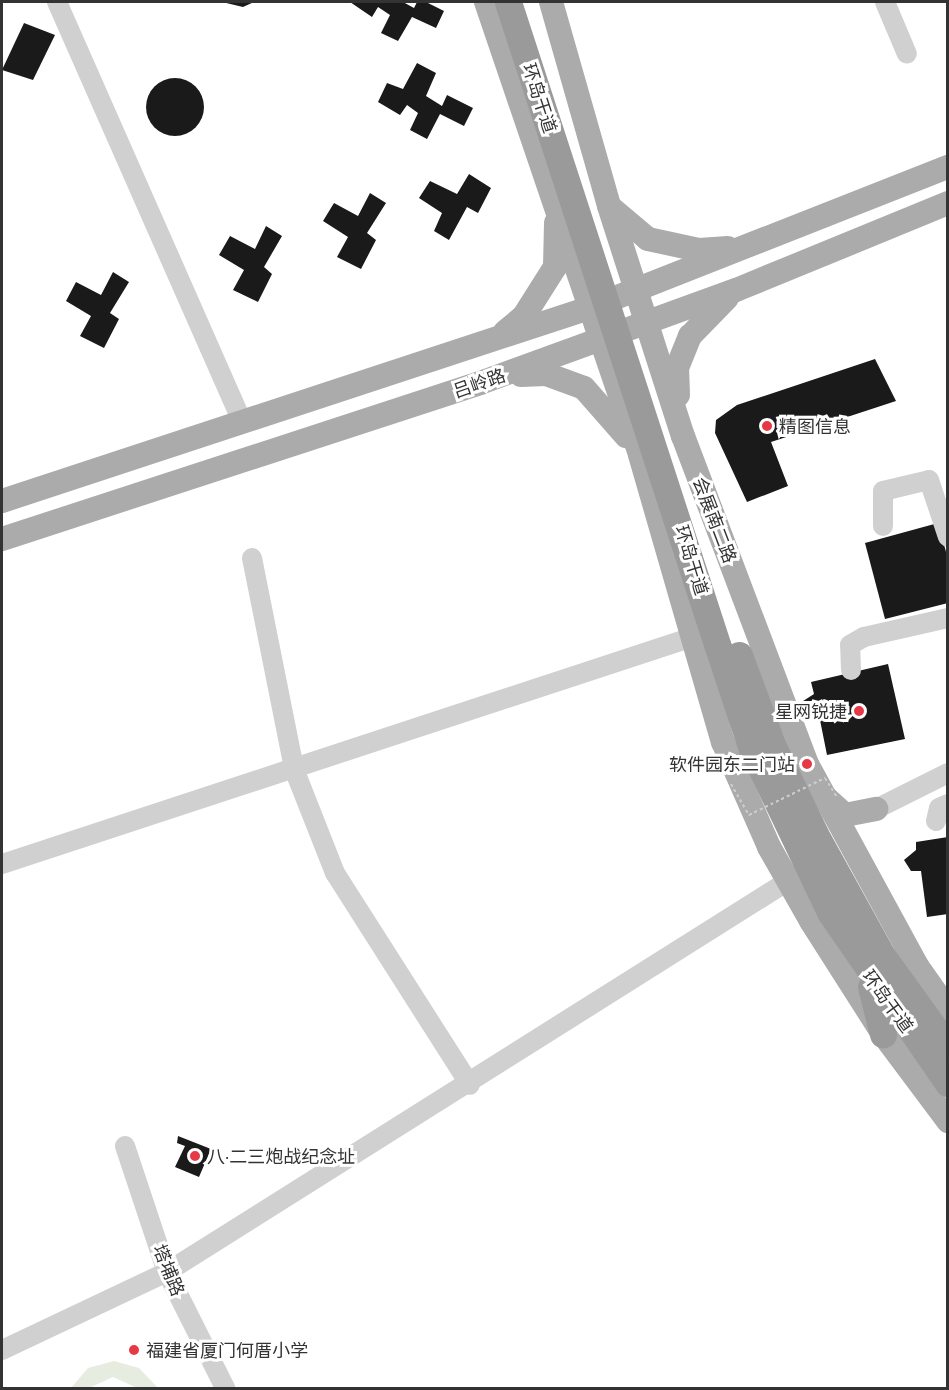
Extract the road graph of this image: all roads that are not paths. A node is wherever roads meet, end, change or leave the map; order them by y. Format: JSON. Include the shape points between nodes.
{"nodes":[{"id":1,"x":57,"y":2,"type":"edge"},
{"id":2,"x":528,"y":2,"type":"edge"},
{"id":3,"x":551,"y":2,"type":"edge"},
{"id":4,"x":885,"y":2,"type":"edge"},
{"id":5,"x":496,"y":8,"type":"edge"},
{"id":6,"x":907,"y":54,"type":"dead end"},
{"id":7,"x":948,"y":167,"type":"edge"},
{"id":8,"x":553,"y":188,"type":"junction"},
{"id":9,"x":948,"y":203,"type":"edge"},
{"id":10,"x":609,"y":206,"type":"junction"},
{"id":11,"x":754,"y":246,"type":"junction"},
{"id":12,"x":639,"y":290,"type":"junction"},
{"id":13,"x":736,"y":290,"type":"junction"},
{"id":14,"x":592,"y":307,"type":"junction"},
{"id":15,"x":650,"y":322,"type":"junction"},
{"id":16,"x":498,"y":338,"type":"junction"},
{"id":17,"x":602,"y":339,"type":"junction"},
{"id":18,"x":480,"y":383,"type":"junction"},
{"id":19,"x":242,"y":422,"type":"junction"},
{"id":20,"x":683,"y":436,"type":"junction"},
{"id":21,"x":640,"y":455,"type":"junction"},
{"id":22,"x":2,"y":501,"type":"edge"},
{"id":23,"x":883,"y":526,"type":"dead end"},
{"id":24,"x":948,"y":537,"type":"edge"},
{"id":25,"x":2,"y":540,"type":"edge"},
{"id":26,"x":252,"y":558,"type":"dead end"},
{"id":27,"x":948,"y":618,"type":"edge"},
{"id":28,"x":714,"y":641,"type":"junction"},
{"id":29,"x":851,"y":669,"type":"dead end"},
{"id":30,"x":294,"y":769,"type":"junction"},
{"id":31,"x":948,"y":773,"type":"edge"},
{"id":32,"x":831,"y":797,"type":"junction"},
{"id":33,"x":948,"y":804,"type":"edge"},
{"id":34,"x":876,"y":809,"type":"junction"},
{"id":35,"x":936,"y":821,"type":"dead end"},
{"id":36,"x":850,"y":849,"type":"junction"},
{"id":37,"x":2,"y":864,"type":"edge"},
{"id":38,"x":788,"y":881,"type":"junction"},
{"id":39,"x":875,"y":966,"type":"junction"},
{"id":40,"x":948,"y":1012,"type":"edge"},
{"id":41,"x":883,"y":1034,"type":"junction"},
{"id":42,"x":948,"y":1047,"type":"edge"},
{"id":43,"x":948,"y":1083,"type":"edge"},
{"id":44,"x":470,"y":1085,"type":"junction"},
{"id":45,"x":948,"y":1121,"type":"edge"},
{"id":46,"x":125,"y":1146,"type":"dead end"},
{"id":47,"x":167,"y":1272,"type":"junction"},
{"id":48,"x":2,"y":1350,"type":"edge"},
{"id":49,"x":225,"y":1389,"type":"edge"}],
"edges":[{"from":1,"to":19,"type":"street"},
{"from":2,"to":28,"type":"highway","name":"环岛干道"},
{"from":3,"to":10,"type":"main road","name":"会展南二路"},
{"from":4,"to":6,"type":"street"},
{"from":5,"to":8,"type":"main road"},
{"from":5,"to":28,"type":"highway","name":"环岛干道","bridge":true},
{"from":7,"to":11,"type":"main road","name":"吕岭路"},
{"from":8,"to":14,"type":"main road"},
{"from":8,"to":16,"type":"main road","via":[[555,267],[524,316]]},
{"from":9,"to":13,"type":"main road","name":"吕岭路"},
{"from":10,"to":11,"type":"main road","via":[[662,243],[699,250]]},
{"from":10,"to":12,"type":"main road","name":"会展南二路"},
{"from":11,"to":12,"type":"main road","name":"吕岭路"},
{"from":12,"to":14,"type":"main road","name":"吕岭路"},
{"from":12,"to":15,"type":"main road","name":"会展南二路"},
{"from":13,"to":15,"type":"main road","name":"吕岭路"},
{"from":13,"to":20,"type":"main road","via":[[690,336],[680,358]]},
{"from":14,"to":16,"type":"main road","name":"吕岭路"},
{"from":14,"to":17,"type":"main road"},
{"from":15,"to":17,"type":"main road","name":"吕岭路"},
{"from":15,"to":20,"type":"main road","name":"会展南二路"},
{"from":16,"to":19,"type":"main road","name":"吕岭路"},
{"from":17,"to":18,"type":"main road","name":"吕岭路"},
{"from":17,"to":21,"type":"main road"},
{"from":18,"to":21,"type":"main road","via":[[521,375],[563,378],[603,404]]},
{"from":18,"to":25,"type":"main road","name":"吕岭路"},
{"from":19,"to":22,"type":"main road","name":"吕岭路"},
{"from":20,"to":21,"type":"main road"},
{"from":20,"to":32,"type":"main road","name":"会展南二路","via":[[807,764]]},
{"from":21,"to":28,"type":"main road"},
{"from":23,"to":24,"type":"street","via":[[883,491],[929,480]]},
{"from":26,"to":30,"type":"street"},
{"from":27,"to":29,"type":"street","via":[[864,637],[850,645]]},
{"from":28,"to":30,"type":"street"},
{"from":28,"to":38,"type":"main road","via":[[723,742]]},
{"from":28,"to":39,"type":"highway","name":"环岛干道","via":[[774,749]]},
{"from":30,"to":37,"type":"street"},
{"from":30,"to":44,"type":"street","via":[[335,873]]},
{"from":31,"to":34,"type":"street"},
{"from":32,"to":34,"type":"main road","via":[[845,815]]},
{"from":32,"to":36,"type":"main road","name":"会展南二路"},
{"from":33,"to":35,"type":"street","via":[[939,808]]},
{"from":34,"to":36,"type":"main road","via":[[852,835]]},
{"from":36,"to":40,"type":"main road","name":"会展南二路"},
{"from":38,"to":41,"type":"main road"},
{"from":38,"to":44,"type":"street"},
{"from":39,"to":40,"type":"highway"},
{"from":39,"to":41,"type":"highway"},
{"from":39,"to":42,"type":"highway","name":"环岛干道"},
{"from":39,"to":43,"type":"highway","name":"环岛干道"},
{"from":41,"to":45,"type":"main road"},
{"from":44,"to":47,"type":"street"},
{"from":46,"to":47,"type":"street","name":"塔埔路"},
{"from":47,"to":48,"type":"street"},
{"from":47,"to":49,"type":"street","name":"塔埔路"}]}
